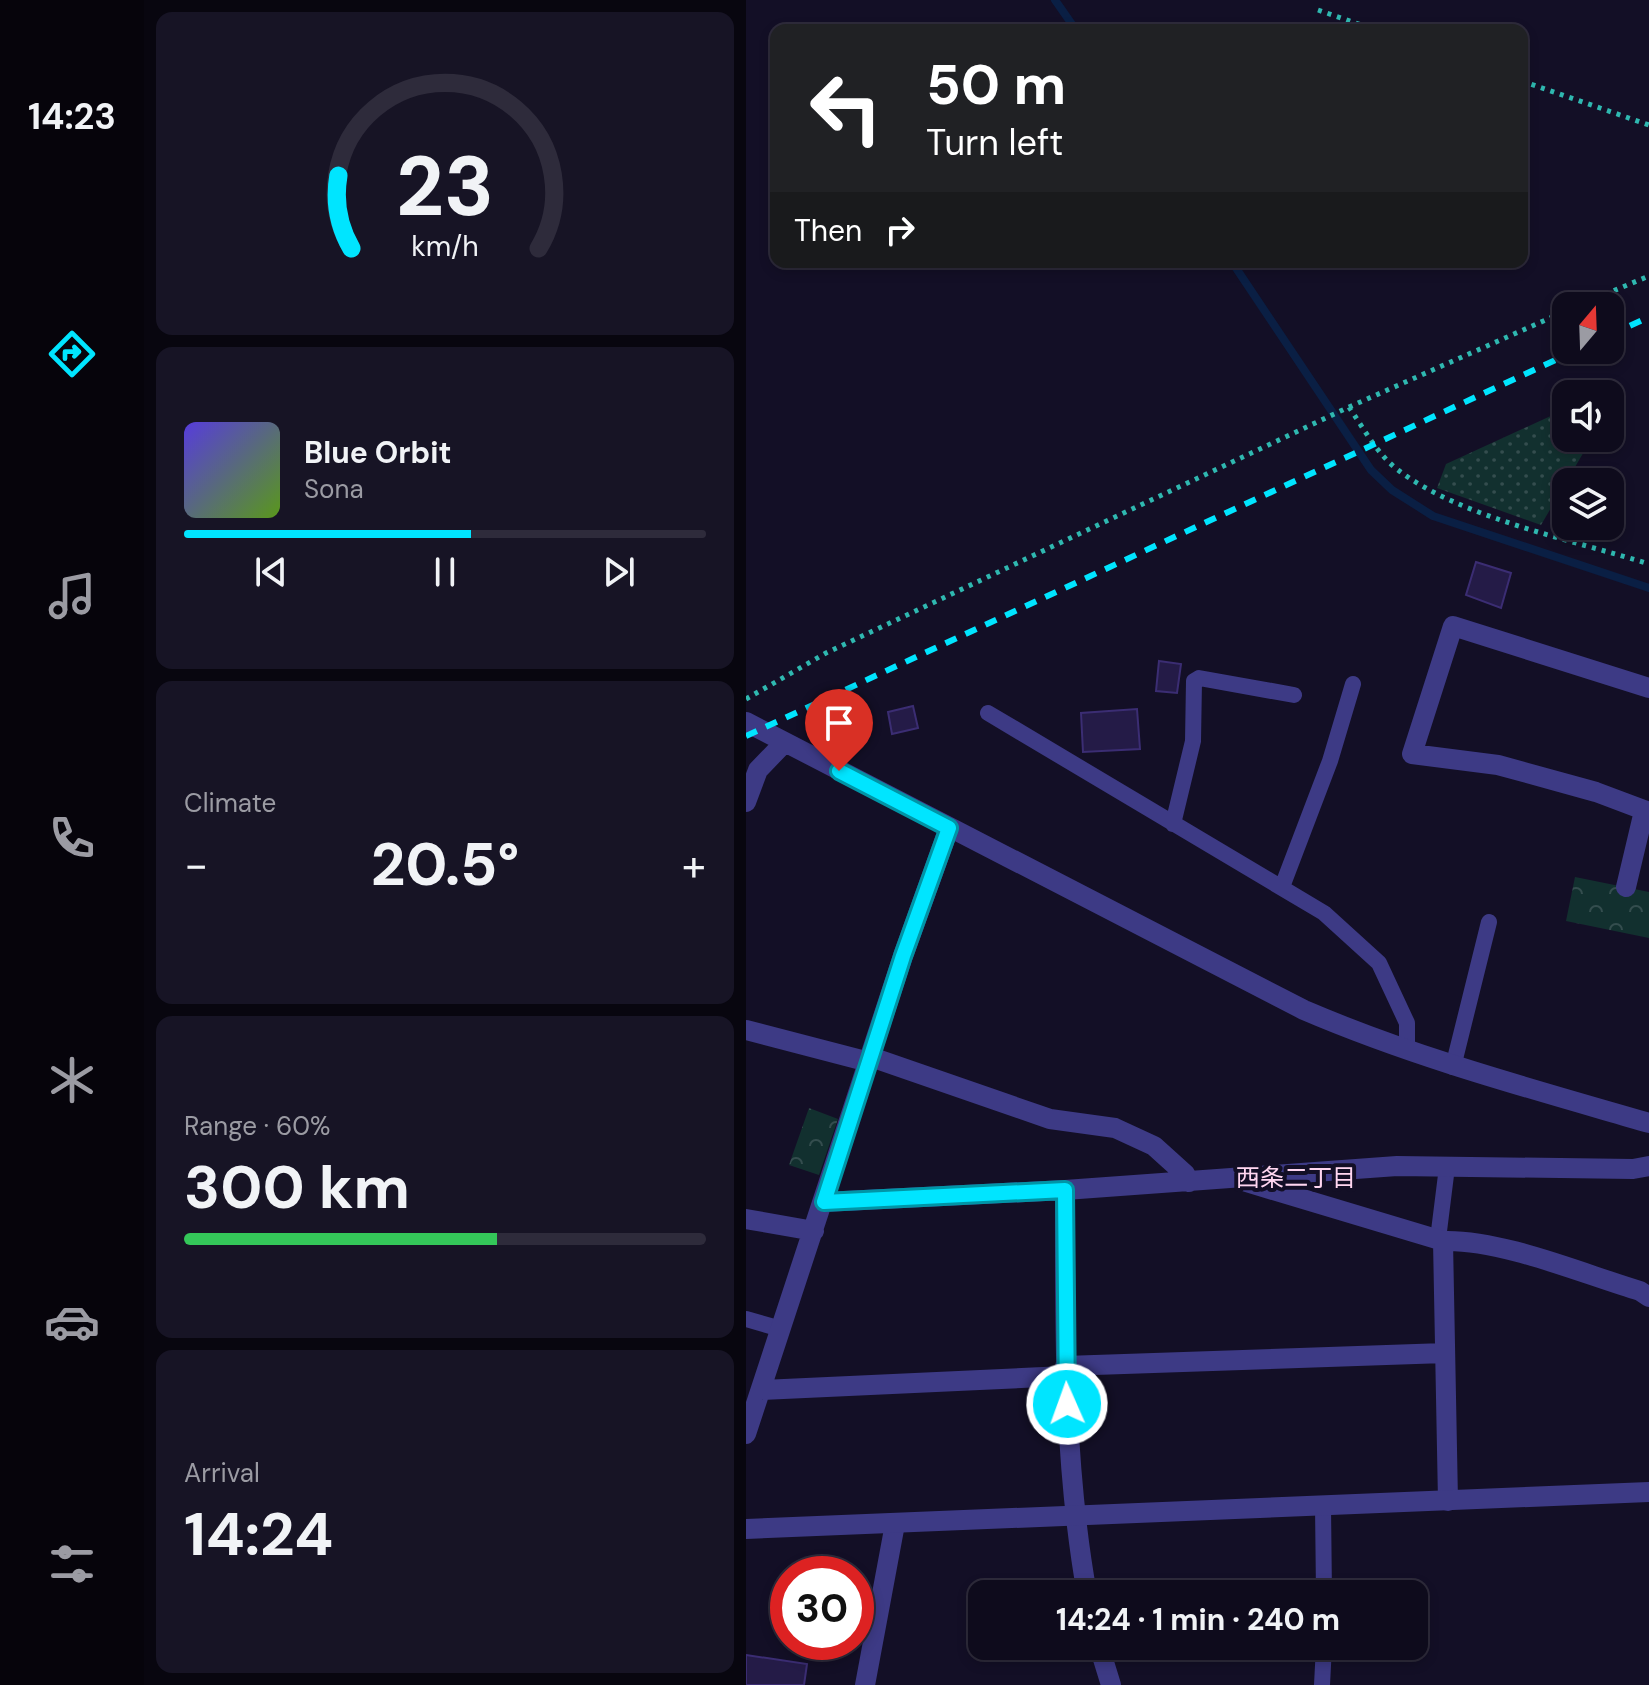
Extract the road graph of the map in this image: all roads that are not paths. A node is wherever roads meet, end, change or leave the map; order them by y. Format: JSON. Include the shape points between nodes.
{"nodes":[{"id":1,"x":1353,"y":684,"type":"dead end"},
{"id":2,"x":1649,"y":688,"type":"edge"},
{"id":3,"x":1294,"y":695,"type":"dead end"},
{"id":4,"x":988,"y":713,"type":"dead end"},
{"id":5,"x":746,"y":722,"type":"edge"},
{"id":6,"x":784,"y":743,"type":"junction"},
{"id":7,"x":746,"y":802,"type":"edge"},
{"id":8,"x":1646,"y":812,"type":"edge"},
{"id":9,"x":1173,"y":824,"type":"junction"},
{"id":10,"x":949,"y":828,"type":"junction"},
{"id":11,"x":1282,"y":887,"type":"junction"},
{"id":12,"x":1626,"y":887,"type":"dead end"},
{"id":13,"x":1489,"y":922,"type":"dead end"},
{"id":14,"x":746,"y":1030,"type":"edge"},
{"id":15,"x":1407,"y":1051,"type":"junction"},
{"id":16,"x":870,"y":1060,"type":"junction"},
{"id":17,"x":1453,"y":1067,"type":"junction"},
{"id":18,"x":1649,"y":1123,"type":"edge"},
{"id":19,"x":1649,"y":1166,"type":"edge"},
{"id":20,"x":1447,"y":1167,"type":"junction"},
{"id":21,"x":1239,"y":1179,"type":"junction"},
{"id":22,"x":1189,"y":1182,"type":"junction"},
{"id":23,"x":1065,"y":1190,"type":"junction"},
{"id":24,"x":824,"y":1202,"type":"junction"},
{"id":25,"x":746,"y":1219,"type":"edge"},
{"id":26,"x":814,"y":1231,"type":"junction"},
{"id":27,"x":1441,"y":1240,"type":"junction"},
{"id":28,"x":1649,"y":1297,"type":"edge"},
{"id":29,"x":746,"y":1319,"type":"edge"},
{"id":30,"x":781,"y":1329,"type":"junction"},
{"id":31,"x":1445,"y":1353,"type":"junction"},
{"id":32,"x":1065,"y":1371,"type":"junction"},
{"id":33,"x":761,"y":1390,"type":"junction"},
{"id":34,"x":746,"y":1434,"type":"edge"},
{"id":35,"x":1649,"y":1492,"type":"edge"},
{"id":36,"x":1448,"y":1501,"type":"junction"},
{"id":37,"x":1323,"y":1506,"type":"junction"},
{"id":38,"x":1073,"y":1517,"type":"junction"},
{"id":39,"x":895,"y":1524,"type":"junction"},
{"id":40,"x":746,"y":1529,"type":"edge"},
{"id":41,"x":1084,"y":1580,"type":"edge"},
{"id":42,"x":1324,"y":1580,"type":"edge"},
{"id":43,"x":1103,"y":1660,"type":"edge"},
{"id":44,"x":1323,"y":1660,"type":"edge"},
{"id":45,"x":865,"y":1685,"type":"edge"},
{"id":46,"x":1111,"y":1685,"type":"edge"},
{"id":47,"x":1322,"y":1685,"type":"edge"}],
"edges":[{"from":1,"to":11,"type":"lane"},
{"from":2,"to":8,"type":"street","via":[[1453,626],[1412,754],[1498,765]]},
{"from":3,"to":9,"type":"lane","via":[[1194,681],[1193,741]]},
{"from":4,"to":9,"type":"lane"},
{"from":5,"to":6,"type":"street"},
{"from":6,"to":7,"type":"street","via":[[758,770]]},
{"from":6,"to":10,"type":"street"},
{"from":8,"to":12,"type":"street"},
{"from":9,"to":11,"type":"lane"},
{"from":10,"to":15,"type":"street","via":[[1304,1010]]},
{"from":10,"to":16,"type":"street"},
{"from":11,"to":15,"type":"lane","via":[[1324,913],[1379,963],[1407,1023]]},
{"from":13,"to":17,"type":"lane"},
{"from":14,"to":16,"type":"street"},
{"from":15,"to":17,"type":"street"},
{"from":16,"to":22,"type":"street","via":[[1050,1119],[1115,1128],[1142,1139]]},
{"from":16,"to":24,"type":"street"},
{"from":17,"to":18,"type":"street"},
{"from":19,"to":20,"type":"street"},
{"from":20,"to":21,"type":"street"},
{"from":20,"to":27,"type":"lane"},
{"from":21,"to":22,"type":"street"},
{"from":21,"to":27,"type":"street"},
{"from":22,"to":23,"type":"street"},
{"from":23,"to":24,"type":"street"},
{"from":23,"to":32,"type":"street"},
{"from":24,"to":26,"type":"street"},
{"from":25,"to":26,"type":"street"},
{"from":26,"to":30,"type":"street"},
{"from":27,"to":28,"type":"street","via":[[1499,1249]]},
{"from":27,"to":31,"type":"street"},
{"from":29,"to":30,"type":"lane"},
{"from":30,"to":33,"type":"street"},
{"from":31,"to":32,"type":"street"},
{"from":31,"to":36,"type":"street"},
{"from":32,"to":33,"type":"street"},
{"from":32,"to":38,"type":"street"},
{"from":33,"to":34,"type":"street"},
{"from":35,"to":36,"type":"street"},
{"from":36,"to":37,"type":"street"},
{"from":37,"to":38,"type":"street"},
{"from":37,"to":42,"type":"lane"},
{"from":38,"to":39,"type":"street"},
{"from":38,"to":41,"type":"street"},
{"from":39,"to":40,"type":"street"},
{"from":39,"to":45,"type":"street"},
{"from":43,"to":46,"type":"street"},
{"from":44,"to":47,"type":"lane"}]}
